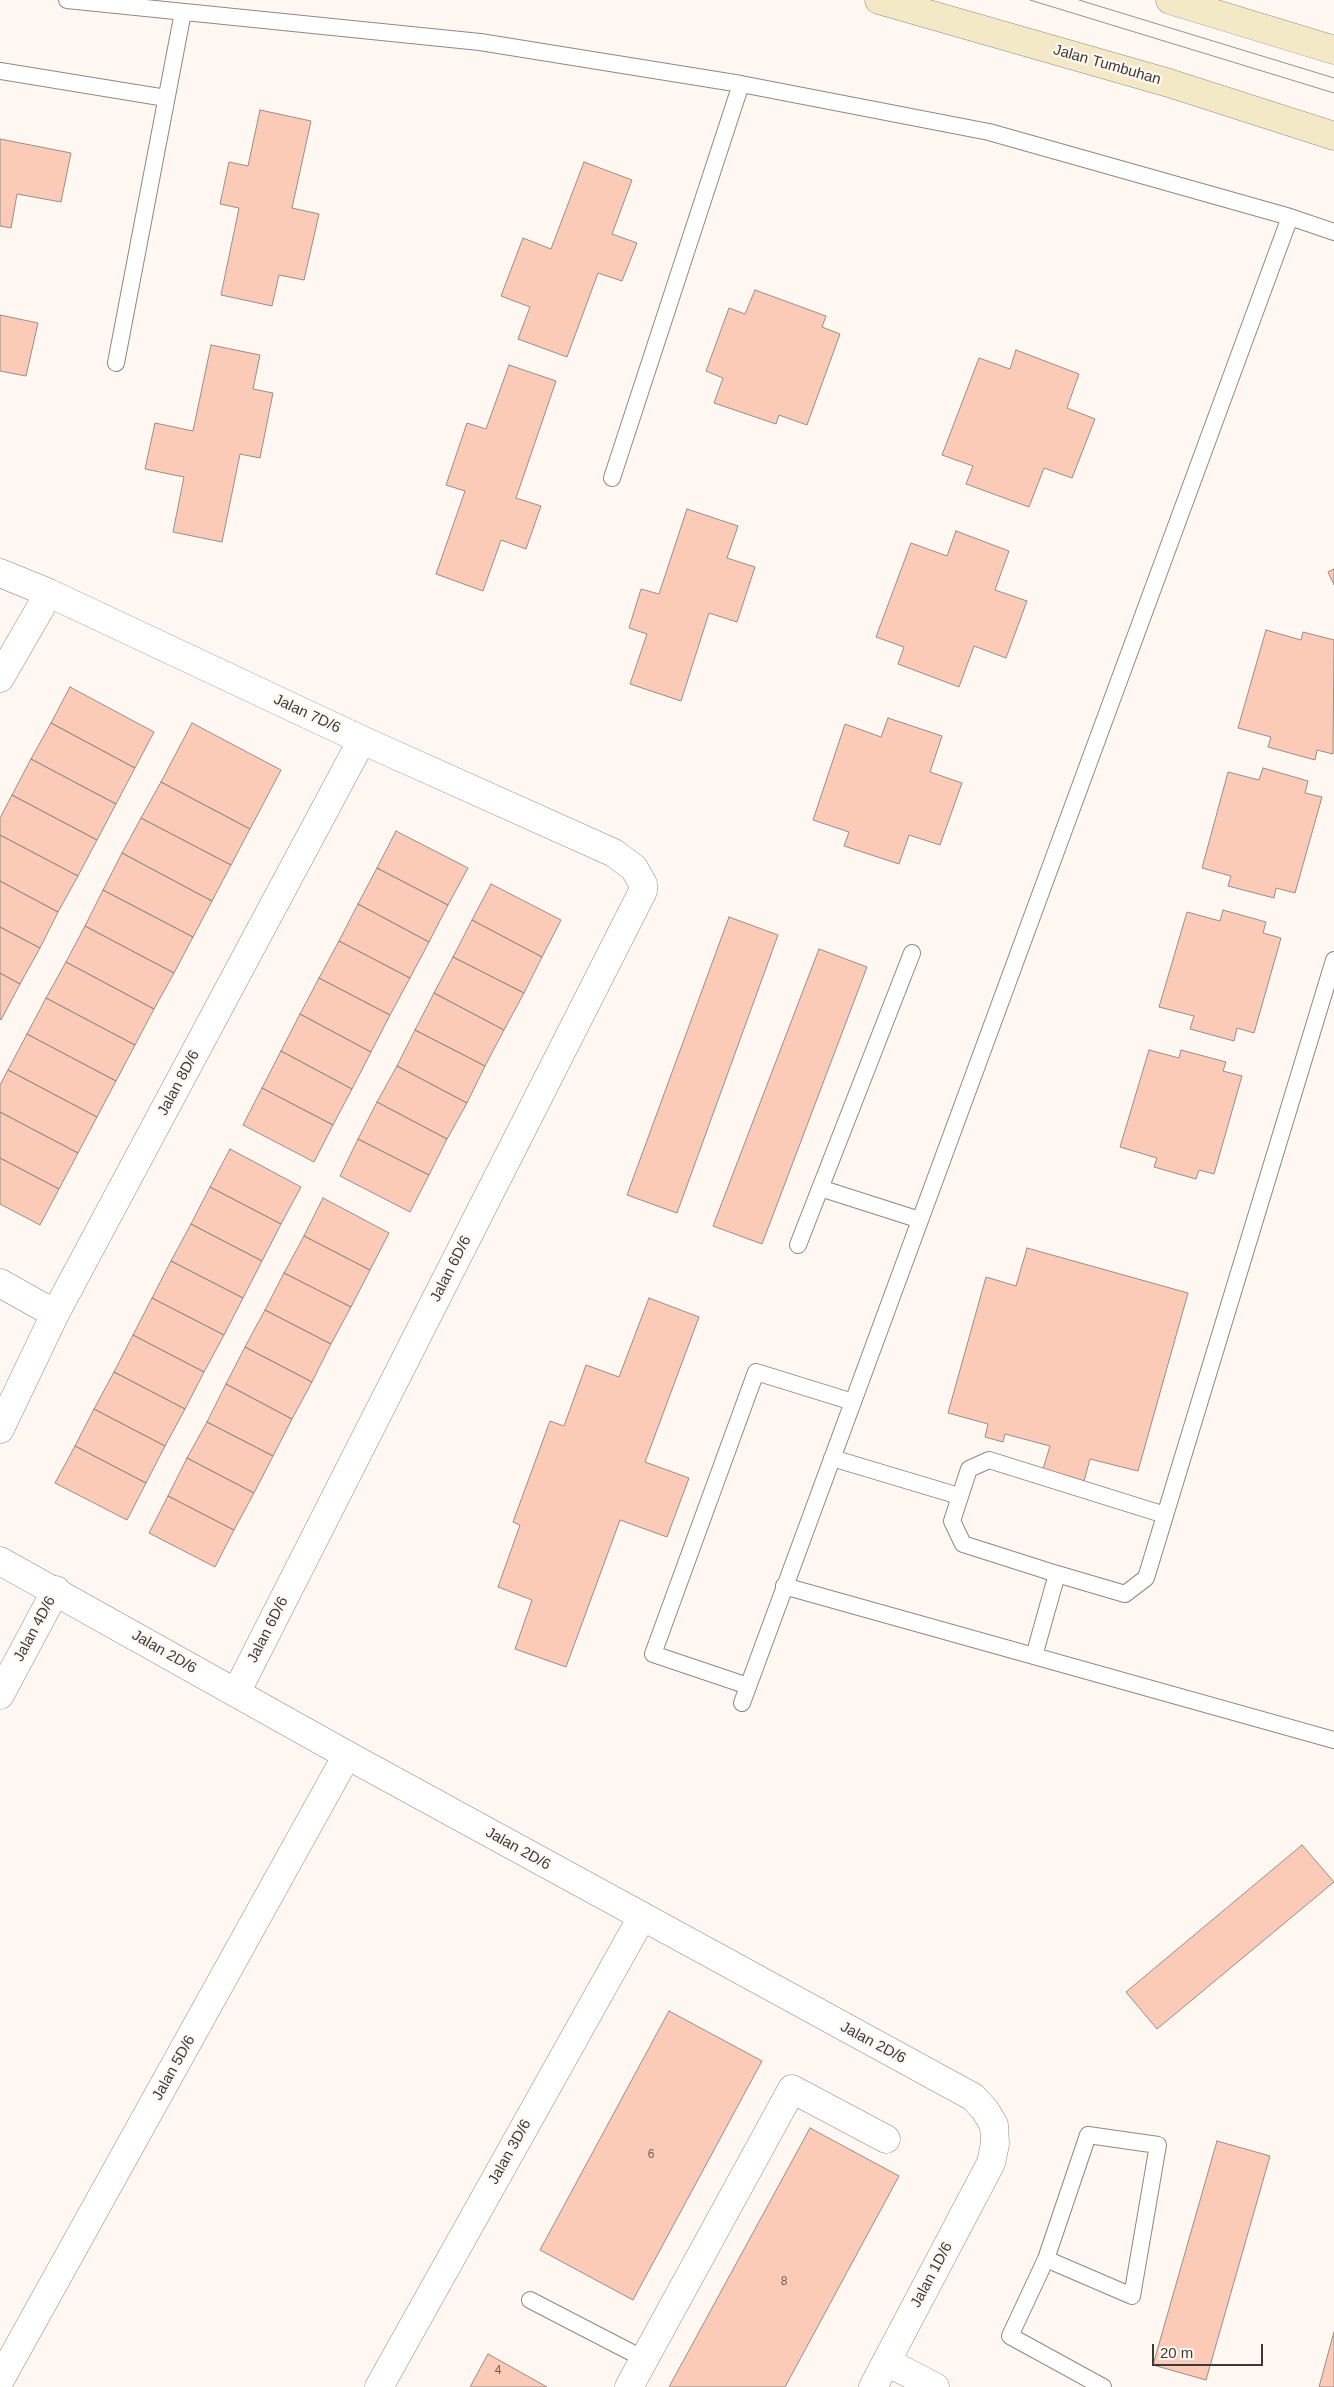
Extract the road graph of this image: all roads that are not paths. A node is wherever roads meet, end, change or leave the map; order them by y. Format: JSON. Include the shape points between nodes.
{"nodes":[{"id":1,"x":67,"y":0,"type":"edge"},
{"id":2,"x":879,"y":0,"type":"edge"},
{"id":3,"x":1170,"y":0,"type":"edge"},
{"id":4,"x":183,"y":12,"type":"junction"},
{"id":5,"x":1334,"y":50,"type":"edge"},
{"id":6,"x":0,"y":71,"type":"edge"},
{"id":7,"x":741,"y":84,"type":"junction"},
{"id":8,"x":166,"y":98,"type":"junction"},
{"id":9,"x":1334,"y":136,"type":"edge"},
{"id":10,"x":1290,"y":217,"type":"junction"},
{"id":11,"x":1334,"y":232,"type":"edge"},
{"id":12,"x":116,"y":363,"type":"dead end"},
{"id":13,"x":612,"y":478,"type":"dead end"},
{"id":14,"x":0,"y":573,"type":"edge"},
{"id":15,"x":49,"y":593,"type":"junction"},
{"id":16,"x":0,"y":678,"type":"edge"},
{"id":17,"x":362,"y":740,"type":"junction"},
{"id":18,"x":614,"y":853,"type":"joint"},
{"id":19,"x":912,"y":953,"type":"dead end"},
{"id":20,"x":1334,"y":960,"type":"edge"},
{"id":21,"x":820,"y":1188,"type":"junction"},
{"id":22,"x":920,"y":1220,"type":"junction"},
{"id":23,"x":798,"y":1245,"type":"dead end"},
{"id":24,"x":0,"y":1284,"type":"edge"},
{"id":25,"x":55,"y":1314,"type":"junction"},
{"id":26,"x":853,"y":1402,"type":"junction"},
{"id":27,"x":0,"y":1429,"type":"edge"},
{"id":28,"x":832,"y":1458,"type":"junction"},
{"id":29,"x":959,"y":1496,"type":"junction"},
{"id":30,"x":1165,"y":1515,"type":"junction"},
{"id":31,"x":0,"y":1561,"type":"edge"},
{"id":32,"x":1058,"y":1574,"type":"junction"},
{"id":33,"x":784,"y":1586,"type":"junction"},
{"id":34,"x":56,"y":1590,"type":"junction"},
{"id":35,"x":1034,"y":1656,"type":"junction"},
{"id":36,"x":748,"y":1686,"type":"junction"},
{"id":37,"x":236,"y":1693,"type":"junction"},
{"id":38,"x":0,"y":1695,"type":"edge"},
{"id":39,"x":742,"y":1703,"type":"dead end"},
{"id":40,"x":1334,"y":1740,"type":"edge"},
{"id":41,"x":347,"y":1755,"type":"junction"},
{"id":42,"x":642,"y":1917,"type":"junction"},
{"id":43,"x":886,"y":2139,"type":"dead end"},
{"id":44,"x":991,"y":2163,"type":"joint"},
{"id":45,"x":1046,"y":2259,"type":"junction"},
{"id":46,"x":530,"y":2300,"type":"dead end"},
{"id":47,"x":644,"y":2360,"type":"junction"},
{"id":48,"x":887,"y":2362,"type":"junction"},
{"id":49,"x":0,"y":2380,"type":"edge"},
{"id":50,"x":379,"y":2387,"type":"edge"},
{"id":51,"x":629,"y":2387,"type":"edge"},
{"id":52,"x":873,"y":2387,"type":"edge"},
{"id":53,"x":935,"y":2387,"type":"edge"},
{"id":54,"x":1103,"y":2387,"type":"edge"}],
"edges":[{"from":1,"to":4,"type":"lane"},
{"from":2,"to":9,"type":"main road","name":"Jalan Tumbuhan","via":[[1169,83]]},
{"from":3,"to":5,"type":"main road"},
{"from":4,"to":7,"type":"lane","via":[[480,42]]},
{"from":4,"to":8,"type":"lane"},
{"from":6,"to":8,"type":"lane"},
{"from":7,"to":10,"type":"lane","via":[[989,132]]},
{"from":7,"to":13,"type":"lane"},
{"from":8,"to":12,"type":"lane"},
{"from":10,"to":11,"type":"lane"},
{"from":10,"to":22,"type":"lane"},
{"from":14,"to":15,"type":"street","name":"Jalan 7D/6"},
{"from":15,"to":16,"type":"street"},
{"from":15,"to":17,"type":"street","name":"Jalan 7D/6"},
{"from":17,"to":18,"type":"street","name":"Jalan 7D/6"},
{"from":17,"to":25,"type":"street","name":"Jalan 8D/6"},
{"from":18,"to":37,"type":"street","name":"Jalan 6D/6","via":[[641,877],[643,891]]},
{"from":19,"to":21,"type":"lane"},
{"from":20,"to":30,"type":"lane"},
{"from":21,"to":22,"type":"lane"},
{"from":21,"to":23,"type":"lane"},
{"from":22,"to":26,"type":"lane"},
{"from":24,"to":25,"type":"street"},
{"from":25,"to":27,"type":"street","name":"Jalan 8D/6"},
{"from":26,"to":28,"type":"lane"},
{"from":26,"to":36,"type":"lane","via":[[756,1372],[653,1654]]},
{"from":28,"to":29,"type":"lane"},
{"from":28,"to":33,"type":"lane"},
{"from":29,"to":30,"type":"lane","via":[[969,1469],[989,1460]]},
{"from":29,"to":32,"type":"lane","via":[[952,1521],[963,1544]]},
{"from":30,"to":32,"type":"lane","via":[[1146,1578],[1125,1594]]},
{"from":31,"to":34,"type":"street","name":"Jalan 2D/6"},
{"from":32,"to":35,"type":"lane"},
{"from":33,"to":35,"type":"lane"},
{"from":33,"to":36,"type":"lane"},
{"from":34,"to":37,"type":"street","name":"Jalan 2D/6"},
{"from":34,"to":38,"type":"street","name":"Jalan 4D/6"},
{"from":35,"to":40,"type":"lane"},
{"from":36,"to":39,"type":"lane"},
{"from":37,"to":41,"type":"street","name":"Jalan 2D/6"},
{"from":41,"to":42,"type":"street","name":"Jalan 2D/6"},
{"from":41,"to":49,"type":"street","name":"Jalan 5D/6"},
{"from":42,"to":44,"type":"street","name":"Jalan 2D/6","via":[[973,2097],[994,2125]]},
{"from":42,"to":50,"type":"street","name":"Jalan 3D/6"},
{"from":43,"to":47,"type":"street","via":[[792,2089]]},
{"from":44,"to":48,"type":"street","name":"Jalan 1D/6"},
{"from":45,"to":45,"type":"lane","via":[[1132,2296],[1158,2145],[1088,2135]]},
{"from":45,"to":54,"type":"lane","via":[[1010,2336]]},
{"from":46,"to":47,"type":"lane"},
{"from":47,"to":51,"type":"street"},
{"from":48,"to":52,"type":"street","name":"Jalan 1D/6"},
{"from":48,"to":53,"type":"street"}]}
